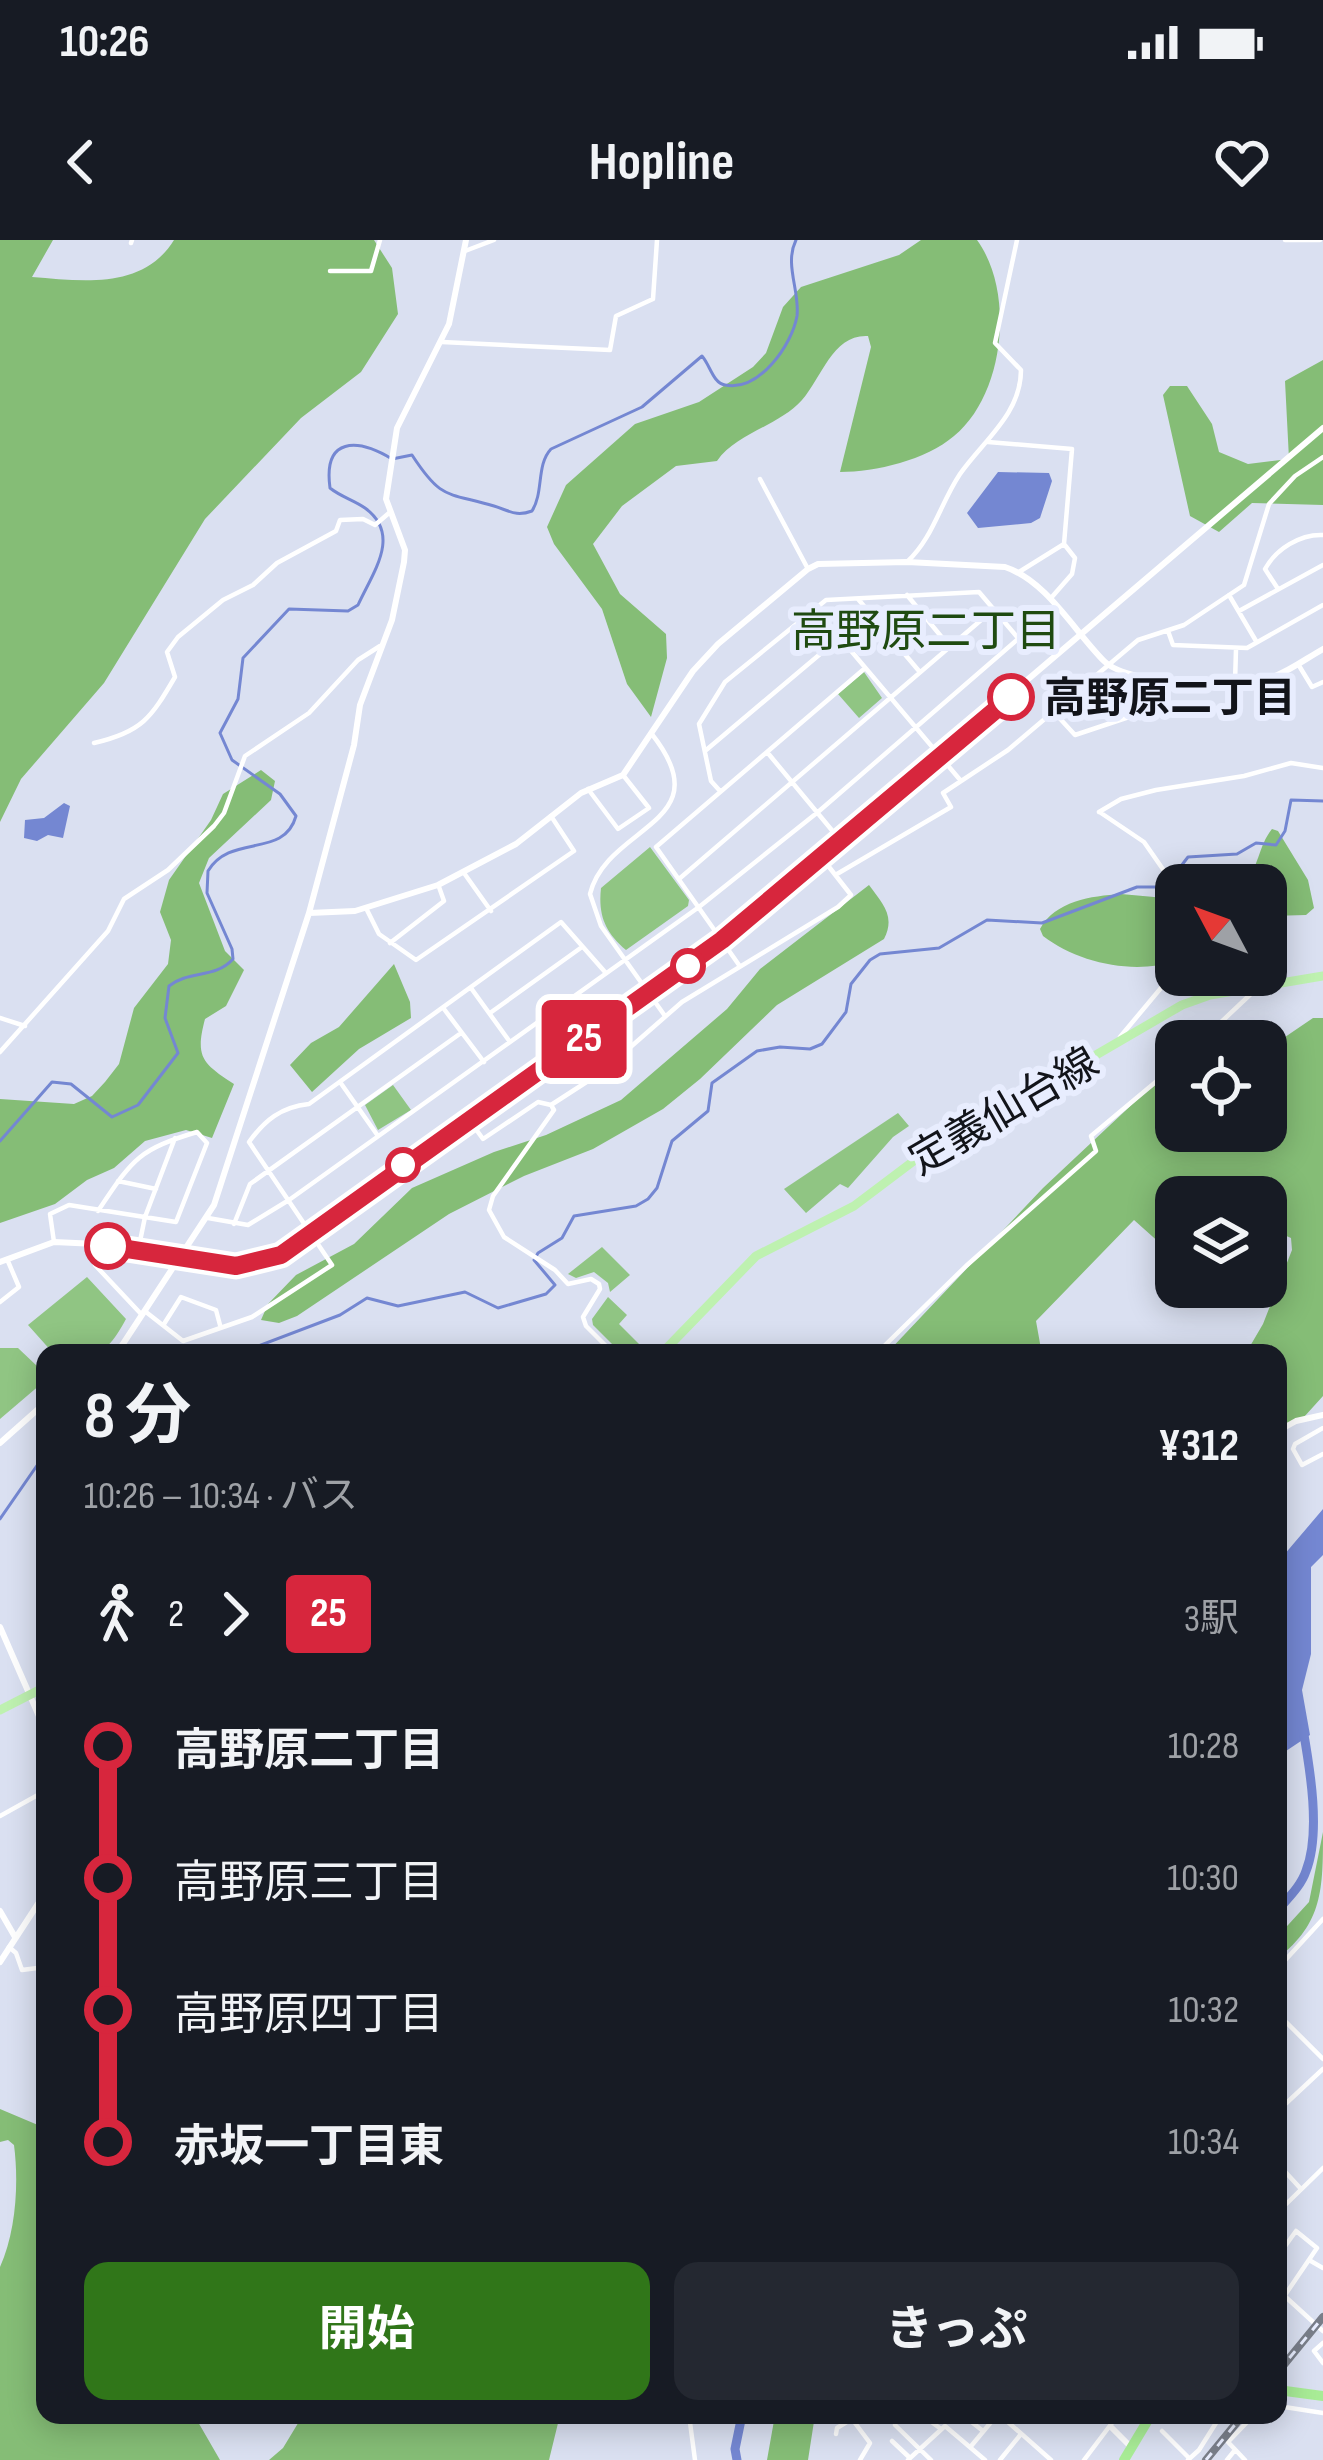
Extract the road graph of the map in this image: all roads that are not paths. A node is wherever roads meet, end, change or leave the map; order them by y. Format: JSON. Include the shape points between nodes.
{"nodes":[{"id":1,"x":380,"y":240,"type":"edge"},
{"id":2,"x":466,"y":240,"type":"edge"},
{"id":3,"x":494,"y":240,"type":"edge"},
{"id":4,"x":657,"y":240,"type":"edge"},
{"id":5,"x":1017,"y":240,"type":"edge"},
{"id":6,"x":1285,"y":240,"type":"edge"},
{"id":7,"x":1320,"y":240,"type":"edge"},
{"id":8,"x":465,"y":251,"type":"junction"},
{"id":9,"x":330,"y":271,"type":"dead end"},
{"id":10,"x":442,"y":342,"type":"junction"},
{"id":11,"x":1323,"y":428,"type":"edge"},
{"id":12,"x":988,"y":442,"type":"junction"},
{"id":13,"x":1323,"y":457,"type":"edge"},
{"id":14,"x":760,"y":479,"type":"dead end"},
{"id":15,"x":387,"y":515,"type":"junction"},
{"id":16,"x":1323,"y":535,"type":"edge"},
{"id":17,"x":1064,"y":544,"type":"junction"},
{"id":18,"x":907,"y":562,"type":"junction"},
{"id":19,"x":1323,"y":565,"type":"edge"},
{"id":20,"x":808,"y":569,"type":"junction"},
{"id":21,"x":1019,"y":572,"type":"junction"},
{"id":22,"x":1278,"y":589,"type":"junction"},
{"id":23,"x":907,"y":595,"type":"junction"},
{"id":24,"x":1229,"y":595,"type":"junction"},
{"id":25,"x":858,"y":599,"type":"junction"},
{"id":26,"x":1049,"y":599,"type":"junction"},
{"id":27,"x":1323,"y":605,"type":"edge"},
{"id":28,"x":814,"y":607,"type":"junction"},
{"id":29,"x":1055,"y":607,"type":"junction"},
{"id":30,"x":994,"y":609,"type":"junction"},
{"id":31,"x":1239,"y":610,"type":"junction"},
{"id":32,"x":1168,"y":632,"type":"junction"},
{"id":33,"x":1082,"y":636,"type":"junction"},
{"id":34,"x":839,"y":638,"type":"junction"},
{"id":35,"x":1018,"y":638,"type":"junction"},
{"id":36,"x":1256,"y":641,"type":"junction"},
{"id":37,"x":380,"y":646,"type":"junction"},
{"id":38,"x":949,"y":646,"type":"junction"},
{"id":39,"x":1236,"y":649,"type":"junction"},
{"id":40,"x":1323,"y":649,"type":"edge"},
{"id":41,"x":1298,"y":664,"type":"junction"},
{"id":42,"x":1108,"y":665,"type":"junction"},
{"id":43,"x":865,"y":669,"type":"junction"},
{"id":44,"x":919,"y":670,"type":"junction"},
{"id":45,"x":1157,"y":680,"type":"junction"},
{"id":46,"x":1323,"y":682,"type":"edge"},
{"id":47,"x":1234,"y":683,"type":"junction"},
{"id":48,"x":889,"y":698,"type":"junction"},
{"id":49,"x":1053,"y":711,"type":"junction"},
{"id":50,"x":915,"y":728,"type":"junction"},
{"id":51,"x":651,"y":734,"type":"junction"},
{"id":52,"x":94,"y":743,"type":"dead end"},
{"id":53,"x":705,"y":751,"type":"junction"},
{"id":54,"x":767,"y":752,"type":"junction"},
{"id":55,"x":940,"y":758,"type":"junction"},
{"id":56,"x":1323,"y":768,"type":"edge"},
{"id":57,"x":622,"y":775,"type":"junction"},
{"id":58,"x":961,"y":781,"type":"junction"},
{"id":59,"x":792,"y":783,"type":"junction"},
{"id":60,"x":588,"y":789,"type":"junction"},
{"id":61,"x":720,"y":791,"type":"junction"},
{"id":62,"x":818,"y":812,"type":"junction"},
{"id":63,"x":551,"y":816,"type":"junction"},
{"id":64,"x":841,"y":842,"type":"junction"},
{"id":65,"x":822,"y":858,"type":"junction"},
{"id":66,"x":1161,"y":864,"type":"edge"},
{"id":67,"x":464,"y":872,"type":"junction"},
{"id":68,"x":837,"y":874,"type":"junction"},
{"id":69,"x":679,"y":879,"type":"junction"},
{"id":70,"x":439,"y":885,"type":"junction"},
{"id":71,"x":699,"y":907,"type":"junction"},
{"id":72,"x":366,"y":908,"type":"junction"},
{"id":73,"x":491,"y":911,"type":"junction"},
{"id":74,"x":309,"y":913,"type":"junction"},
{"id":75,"x":722,"y":940,"type":"junction"},
{"id":76,"x":390,"y":943,"type":"junction"},
{"id":77,"x":582,"y":946,"type":"junction"},
{"id":78,"x":624,"y":959,"type":"junction"},
{"id":79,"x":739,"y":964,"type":"junction"},
{"id":80,"x":605,"y":972,"type":"junction"},
{"id":81,"x":1323,"y":976,"type":"edge"},
{"id":82,"x":1287,"y":982,"type":"edge"},
{"id":83,"x":471,"y":988,"type":"junction"},
{"id":84,"x":649,"y":994,"type":"junction"},
{"id":85,"x":1155,"y":995,"type":"edge"},
{"id":86,"x":1209,"y":996,"type":"edge"},
{"id":87,"x":1249,"y":996,"type":"edge"},
{"id":88,"x":443,"y":1007,"type":"junction"},
{"id":89,"x":490,"y":1013,"type":"junction"},
{"id":90,"x":665,"y":1016,"type":"junction"},
{"id":91,"x":0,"y":1018,"type":"edge"},
{"id":92,"x":1224,"y":1020,"type":"edge"},
{"id":93,"x":25,"y":1026,"type":"junction"},
{"id":94,"x":461,"y":1033,"type":"junction"},
{"id":95,"x":510,"y":1042,"type":"junction"},
{"id":96,"x":1112,"y":1047,"type":"junction"},
{"id":97,"x":0,"y":1052,"type":"edge"},
{"id":98,"x":484,"y":1062,"type":"junction"},
{"id":99,"x":340,"y":1082,"type":"junction"},
{"id":100,"x":1155,"y":1083,"type":"edge"},
{"id":101,"x":551,"y":1105,"type":"junction"},
{"id":102,"x":358,"y":1106,"type":"junction"},
{"id":103,"x":470,"y":1120,"type":"junction"},
{"id":104,"x":379,"y":1136,"type":"junction"},
{"id":105,"x":176,"y":1138,"type":"junction"},
{"id":106,"x":268,"y":1171,"type":"junction"},
{"id":107,"x":118,"y":1181,"type":"junction"},
{"id":108,"x":156,"y":1189,"type":"junction"},
{"id":109,"x":289,"y":1200,"type":"junction"},
{"id":110,"x":98,"y":1210,"type":"junction"},
{"id":111,"x":145,"y":1217,"type":"junction"},
{"id":112,"x":208,"y":1218,"type":"junction"},
{"id":113,"x":234,"y":1224,"type":"junction"},
{"id":114,"x":312,"y":1232,"type":"junction"},
{"id":115,"x":54,"y":1242,"type":"junction"},
{"id":116,"x":97,"y":1244,"type":"junction"},
{"id":117,"x":138,"y":1250,"type":"junction"},
{"id":118,"x":180,"y":1258,"type":"junction"},
{"id":119,"x":4,"y":1260,"type":"edge"},
{"id":120,"x":0,"y":1301,"type":"edge"},
{"id":121,"x":145,"y":1314,"type":"junction"},
{"id":122,"x":164,"y":1325,"type":"junction"},
{"id":123,"x":220,"y":1325,"type":"junction"},
{"id":124,"x":123,"y":1344,"type":"edge"},
{"id":125,"x":605,"y":1344,"type":"edge"},
{"id":126,"x":671,"y":1344,"type":"edge"},
{"id":127,"x":886,"y":1344,"type":"edge"},
{"id":128,"x":36,"y":1411,"type":"edge"},
{"id":129,"x":1323,"y":1415,"type":"edge"},
{"id":130,"x":1287,"y":1426,"type":"edge"},
{"id":131,"x":1323,"y":1428,"type":"edge"},
{"id":132,"x":0,"y":1443,"type":"edge"},
{"id":133,"x":1323,"y":1454,"type":"edge"},
{"id":134,"x":0,"y":1627,"type":"edge"},
{"id":135,"x":36,"y":1692,"type":"edge"},
{"id":136,"x":32,"y":1694,"type":"junction"},
{"id":137,"x":36,"y":1705,"type":"edge"},
{"id":138,"x":0,"y":1710,"type":"edge"},
{"id":139,"x":36,"y":1796,"type":"edge"},
{"id":140,"x":0,"y":1816,"type":"edge"},
{"id":141,"x":36,"y":1906,"type":"edge"},
{"id":142,"x":1,"y":1915,"type":"edge"},
{"id":143,"x":1323,"y":1919,"type":"edge"},
{"id":144,"x":15,"y":1937,"type":"junction"},
{"id":145,"x":9,"y":1947,"type":"junction"},
{"id":146,"x":1287,"y":1958,"type":"edge"},
{"id":147,"x":0,"y":1962,"type":"edge"},
{"id":148,"x":36,"y":1968,"type":"edge"},
{"id":149,"x":1287,"y":2023,"type":"edge"},
{"id":150,"x":1323,"y":2059,"type":"edge"},
{"id":151,"x":1323,"y":2068,"type":"edge"},
{"id":152,"x":1287,"y":2102,"type":"edge"},
{"id":153,"x":1323,"y":2168,"type":"edge"},
{"id":154,"x":1287,"y":2174,"type":"edge"},
{"id":155,"x":1301,"y":2189,"type":"junction"},
{"id":156,"x":1287,"y":2203,"type":"edge"},
{"id":157,"x":1287,"y":2244,"type":"edge"},
{"id":158,"x":1310,"y":2260,"type":"junction"},
{"id":159,"x":1323,"y":2268,"type":"edge"},
{"id":160,"x":1287,"y":2292,"type":"edge"},
{"id":161,"x":1287,"y":2297,"type":"edge"},
{"id":162,"x":1323,"y":2331,"type":"edge"},
{"id":163,"x":1323,"y":2343,"type":"edge"},
{"id":164,"x":1323,"y":2363,"type":"edge"},
{"id":165,"x":1287,"y":2391,"type":"edge"},
{"id":166,"x":1323,"y":2396,"type":"edge"},
{"id":167,"x":1287,"y":2407,"type":"edge"},
{"id":168,"x":1323,"y":2413,"type":"edge"},
{"id":169,"x":690,"y":2424,"type":"edge"},
{"id":170,"x":842,"y":2424,"type":"edge"},
{"id":171,"x":857,"y":2424,"type":"edge"},
{"id":172,"x":934,"y":2424,"type":"edge"},
{"id":173,"x":974,"y":2424,"type":"edge"},
{"id":174,"x":991,"y":2424,"type":"edge"},
{"id":175,"x":1010,"y":2424,"type":"edge"},
{"id":176,"x":1110,"y":2424,"type":"edge"},
{"id":177,"x":1114,"y":2424,"type":"edge"},
{"id":178,"x":1145,"y":2424,"type":"edge"},
{"id":179,"x":1214,"y":2424,"type":"edge"},
{"id":180,"x":1245,"y":2424,"type":"edge"},
{"id":181,"x":895,"y":2426,"type":"dead end"},
{"id":182,"x":1112,"y":2428,"type":"junction"},
{"id":183,"x":941,"y":2429,"type":"junction"},
{"id":184,"x":1162,"y":2431,"type":"dead end"},
{"id":185,"x":983,"y":2432,"type":"junction"},
{"id":186,"x":836,"y":2434,"type":"dead end"},
{"id":187,"x":1022,"y":2434,"type":"junction"},
{"id":188,"x":892,"y":2441,"type":"dead end"},
{"id":189,"x":972,"y":2445,"type":"dead end"},
{"id":190,"x":1130,"y":2446,"type":"junction"},
{"id":191,"x":920,"y":2450,"type":"junction"},
{"id":192,"x":1235,"y":2450,"type":"junction"},
{"id":193,"x":1005,"y":2458,"type":"edge"},
{"id":194,"x":909,"y":2459,"type":"edge"},
{"id":195,"x":1188,"y":2459,"type":"edge"},
{"id":196,"x":694,"y":2460,"type":"edge"},
{"id":197,"x":860,"y":2460,"type":"edge"},
{"id":198,"x":931,"y":2460,"type":"edge"},
{"id":199,"x":985,"y":2460,"type":"edge"},
{"id":200,"x":1052,"y":2460,"type":"edge"},
{"id":201,"x":1084,"y":2460,"type":"edge"},
{"id":202,"x":1124,"y":2460,"type":"edge"},
{"id":203,"x":1227,"y":2460,"type":"edge"},
{"id":204,"x":1245,"y":2460,"type":"edge"}],
"edges":[{"from":1,"to":9,"type":"street","via":[[371,272]]},
{"from":2,"to":8,"type":"street"},
{"from":3,"to":8,"type":"street"},
{"from":4,"to":10,"type":"street","via":[[655,296],[616,316],[610,350]]},
{"from":5,"to":12,"type":"street","via":[[995,343],[1022,378]]},
{"from":6,"to":7,"type":"street"},
{"from":8,"to":10,"type":"street"},
{"from":10,"to":15,"type":"street","via":[[400,417]]},
{"from":11,"to":33,"type":"street"},
{"from":12,"to":17,"type":"street","via":[[1072,449]]},
{"from":12,"to":18,"type":"street"},
{"from":13,"to":24,"type":"street","via":[[1270,504],[1244,585]]},
{"from":14,"to":20,"type":"street"},
{"from":15,"to":37,"type":"street","via":[[405,556]]},
{"from":15,"to":52,"type":"street","via":[[376,524],[340,520],[336,531],[212,608],[167,652],[175,677],[152,716],[124,736]]},
{"from":16,"to":22,"type":"street","via":[[1273,555],[1265,568]]},
{"from":17,"to":21,"type":"street"},
{"from":17,"to":26,"type":"street","via":[[1075,558],[1072,574]]},
{"from":18,"to":20,"type":"street"},
{"from":18,"to":21,"type":"street"},
{"from":19,"to":22,"type":"street"},
{"from":20,"to":51,"type":"street","via":[[718,644]]},
{"from":21,"to":26,"type":"street"},
{"from":22,"to":31,"type":"street"},
{"from":23,"to":25,"type":"street"},
{"from":23,"to":30,"type":"street","via":[[979,592]]},
{"from":23,"to":38,"type":"street"},
{"from":24,"to":31,"type":"street"},
{"from":24,"to":32,"type":"street"},
{"from":25,"to":28,"type":"street"},
{"from":25,"to":44,"type":"street"},
{"from":26,"to":29,"type":"street"},
{"from":27,"to":36,"type":"street"},
{"from":28,"to":34,"type":"street"},
{"from":28,"to":53,"type":"street","via":[[725,682],[699,724]]},
{"from":29,"to":33,"type":"street"},
{"from":29,"to":35,"type":"street"},
{"from":30,"to":35,"type":"street"},
{"from":30,"to":38,"type":"street"},
{"from":31,"to":36,"type":"street"},
{"from":32,"to":39,"type":"street","via":[[1173,645]]},
{"from":32,"to":42,"type":"street","via":[[1138,640]]},
{"from":33,"to":42,"type":"street"},
{"from":33,"to":55,"type":"street"},
{"from":34,"to":43,"type":"street"},
{"from":34,"to":53,"type":"street"},
{"from":35,"to":50,"type":"street"},
{"from":36,"to":39,"type":"street"},
{"from":37,"to":74,"type":"street"},
{"from":37,"to":93,"type":"street","via":[[239,764],[214,826],[124,899],[108,931]]},
{"from":38,"to":44,"type":"street"},
{"from":39,"to":47,"type":"street"},
{"from":40,"to":41,"type":"street"},
{"from":41,"to":46,"type":"street","via":[[1312,687]]},
{"from":41,"to":47,"type":"street"},
{"from":42,"to":45,"type":"street"},
{"from":42,"to":49,"type":"street"},
{"from":43,"to":48,"type":"street"},
{"from":43,"to":54,"type":"street"},
{"from":44,"to":48,"type":"street"},
{"from":45,"to":47,"type":"street"},
{"from":45,"to":49,"type":"street","via":[[1156,708],[1075,735]]},
{"from":48,"to":50,"type":"street"},
{"from":48,"to":59,"type":"street"},
{"from":49,"to":58,"type":"street"},
{"from":50,"to":55,"type":"street"},
{"from":50,"to":62,"type":"street"},
{"from":51,"to":57,"type":"street"},
{"from":51,"to":78,"type":"street","via":[[674,769],[670,806],[604,865],[590,894]]},
{"from":53,"to":61,"type":"street"},
{"from":54,"to":59,"type":"street"},
{"from":54,"to":61,"type":"street"},
{"from":55,"to":58,"type":"street"},
{"from":55,"to":64,"type":"street"},
{"from":56,"to":66,"type":"street","via":[[1291,764],[1140,793],[1103,808]]},
{"from":57,"to":60,"type":"street"},
{"from":57,"to":60,"type":"street","via":[[649,808],[618,830]]},
{"from":58,"to":68,"type":"street","via":[[943,793],[951,807]]},
{"from":59,"to":62,"type":"street"},
{"from":59,"to":69,"type":"street"},
{"from":60,"to":63,"type":"street"},
{"from":61,"to":69,"type":"street","via":[[656,847]]},
{"from":62,"to":64,"type":"street"},
{"from":62,"to":71,"type":"street"},
{"from":63,"to":67,"type":"street"},
{"from":63,"to":73,"type":"street","via":[[574,851]]},
{"from":64,"to":65,"type":"street"},
{"from":65,"to":68,"type":"street"},
{"from":65,"to":75,"type":"street"},
{"from":67,"to":70,"type":"street"},
{"from":67,"to":73,"type":"street"},
{"from":68,"to":79,"type":"street","via":[[851,895],[838,907]]},
{"from":69,"to":71,"type":"street"},
{"from":70,"to":72,"type":"street"},
{"from":70,"to":76,"type":"street","via":[[444,901]]},
{"from":71,"to":75,"type":"street"},
{"from":71,"to":78,"type":"street"},
{"from":72,"to":74,"type":"street"},
{"from":72,"to":76,"type":"street"},
{"from":73,"to":76,"type":"street","via":[[416,960]]},
{"from":74,"to":112,"type":"street"},
{"from":75,"to":79,"type":"street"},
{"from":75,"to":84,"type":"street"},
{"from":77,"to":80,"type":"street"},
{"from":77,"to":83,"type":"street","via":[[561,922]]},
{"from":77,"to":89,"type":"street"},
{"from":78,"to":80,"type":"street"},
{"from":78,"to":84,"type":"street"},
{"from":79,"to":90,"type":"street"},
{"from":80,"to":95,"type":"street"},
{"from":81,"to":82,"type":"main road","name":"定義仙台線"},
{"from":83,"to":88,"type":"street"},
{"from":83,"to":89,"type":"street"},
{"from":84,"to":90,"type":"street"},
{"from":84,"to":103,"type":"street"},
{"from":85,"to":96,"type":"street"},
{"from":86,"to":96,"type":"main road","name":"定義仙台線"},
{"from":87,"to":92,"type":"street"},
{"from":88,"to":94,"type":"street"},
{"from":88,"to":99,"type":"street"},
{"from":89,"to":95,"type":"street"},
{"from":90,"to":101,"type":"street"},
{"from":91,"to":93,"type":"street"},
{"from":93,"to":97,"type":"street"},
{"from":94,"to":98,"type":"street"},
{"from":94,"to":102,"type":"street"},
{"from":95,"to":98,"type":"street"},
{"from":96,"to":126,"type":"main road","name":"定義仙台線","via":[[964,1123],[854,1206],[756,1256]]},
{"from":98,"to":104,"type":"street"},
{"from":99,"to":102,"type":"street"},
{"from":99,"to":106,"type":"street","via":[[261,1126],[249,1142]]},
{"from":100,"to":127,"type":"street","via":[[1091,1136],[1096,1151]]},
{"from":101,"to":103,"type":"street","via":[[538,1102],[483,1139]]},
{"from":101,"to":125,"type":"street","via":[[488,1205],[504,1237],[568,1284],[599,1283],[584,1316]]},
{"from":102,"to":104,"type":"street"},
{"from":102,"to":106,"type":"street"},
{"from":103,"to":114,"type":"street"},
{"from":104,"to":109,"type":"street"},
{"from":105,"to":107,"type":"street","via":[[149,1147]]},
{"from":105,"to":108,"type":"street"},
{"from":105,"to":111,"type":"street","via":[[197,1132],[206,1143],[176,1222]]},
{"from":106,"to":109,"type":"street"},
{"from":106,"to":113,"type":"street","via":[[250,1184]]},
{"from":107,"to":108,"type":"street"},
{"from":107,"to":110,"type":"street"},
{"from":108,"to":111,"type":"street"},
{"from":109,"to":113,"type":"street","via":[[248,1226]]},
{"from":109,"to":114,"type":"street"},
{"from":110,"to":111,"type":"street"},
{"from":110,"to":115,"type":"street","via":[[69,1205],[50,1214]]},
{"from":111,"to":117,"type":"street"},
{"from":112,"to":113,"type":"street"},
{"from":112,"to":118,"type":"street"},
{"from":114,"to":118,"type":"street","via":[[281,1255],[247,1266]]},
{"from":114,"to":123,"type":"street","via":[[332,1265],[268,1309]]},
{"from":115,"to":116,"type":"street"},
{"from":115,"to":119,"type":"street"},
{"from":116,"to":117,"type":"street"},
{"from":116,"to":121,"type":"street","via":[[95,1265]]},
{"from":117,"to":118,"type":"street"},
{"from":118,"to":121,"type":"street"},
{"from":119,"to":120,"type":"street","via":[[20,1287]]},
{"from":121,"to":122,"type":"street"},
{"from":121,"to":124,"type":"street"},
{"from":122,"to":123,"type":"street","via":[[182,1341]]},
{"from":122,"to":123,"type":"street","via":[[182,1297],[216,1310]]},
{"from":128,"to":132,"type":"street"},
{"from":129,"to":130,"type":"street"},
{"from":131,"to":133,"type":"street","via":[[1293,1449],[1302,1465]]},
{"from":134,"to":136,"type":"street"},
{"from":135,"to":136,"type":"main road"},
{"from":136,"to":137,"type":"street"},
{"from":136,"to":138,"type":"main road"},
{"from":139,"to":140,"type":"street"},
{"from":141,"to":144,"type":"street"},
{"from":142,"to":144,"type":"street"},
{"from":143,"to":146,"type":"street"},
{"from":144,"to":145,"type":"street"},
{"from":145,"to":147,"type":"street"},
{"from":145,"to":148,"type":"street","via":[[22,1970]]},
{"from":149,"to":150,"type":"street"},
{"from":151,"to":152,"type":"street"},
{"from":153,"to":155,"type":"street"},
{"from":154,"to":155,"type":"street"},
{"from":155,"to":156,"type":"street"},
{"from":157,"to":158,"type":"street","via":[[1296,2231],[1317,2248]]},
{"from":158,"to":159,"type":"street"},
{"from":158,"to":160,"type":"street"},
{"from":161,"to":162,"type":"street"},
{"from":163,"to":164,"type":"street","via":[[1314,2351]]},
{"from":165,"to":166,"type":"highway"},
{"from":167,"to":168,"type":"street"},
{"from":169,"to":196,"type":"street"},
{"from":170,"to":186,"type":"street"},
{"from":171,"to":197,"type":"street","via":[[870,2443]]},
{"from":172,"to":183,"type":"street"},
{"from":173,"to":185,"type":"street"},
{"from":174,"to":185,"type":"street"},
{"from":175,"to":187,"type":"street"},
{"from":176,"to":182,"type":"street"},
{"from":177,"to":182,"type":"street"},
{"from":178,"to":190,"type":"highway"},
{"from":179,"to":195,"type":"street"},
{"from":180,"to":192,"type":"street","via":[[1228,2442]]},
{"from":181,"to":191,"type":"street"},
{"from":182,"to":190,"type":"street"},
{"from":182,"to":201,"type":"street"},
{"from":183,"to":191,"type":"street"},
{"from":183,"to":199,"type":"street"},
{"from":184,"to":195,"type":"street"},
{"from":185,"to":189,"type":"street"},
{"from":187,"to":193,"type":"street"},
{"from":187,"to":200,"type":"street"},
{"from":188,"to":194,"type":"street"},
{"from":190,"to":202,"type":"highway"},
{"from":191,"to":194,"type":"street"},
{"from":191,"to":198,"type":"street"},
{"from":192,"to":203,"type":"street"},
{"from":192,"to":204,"type":"street"}]}
